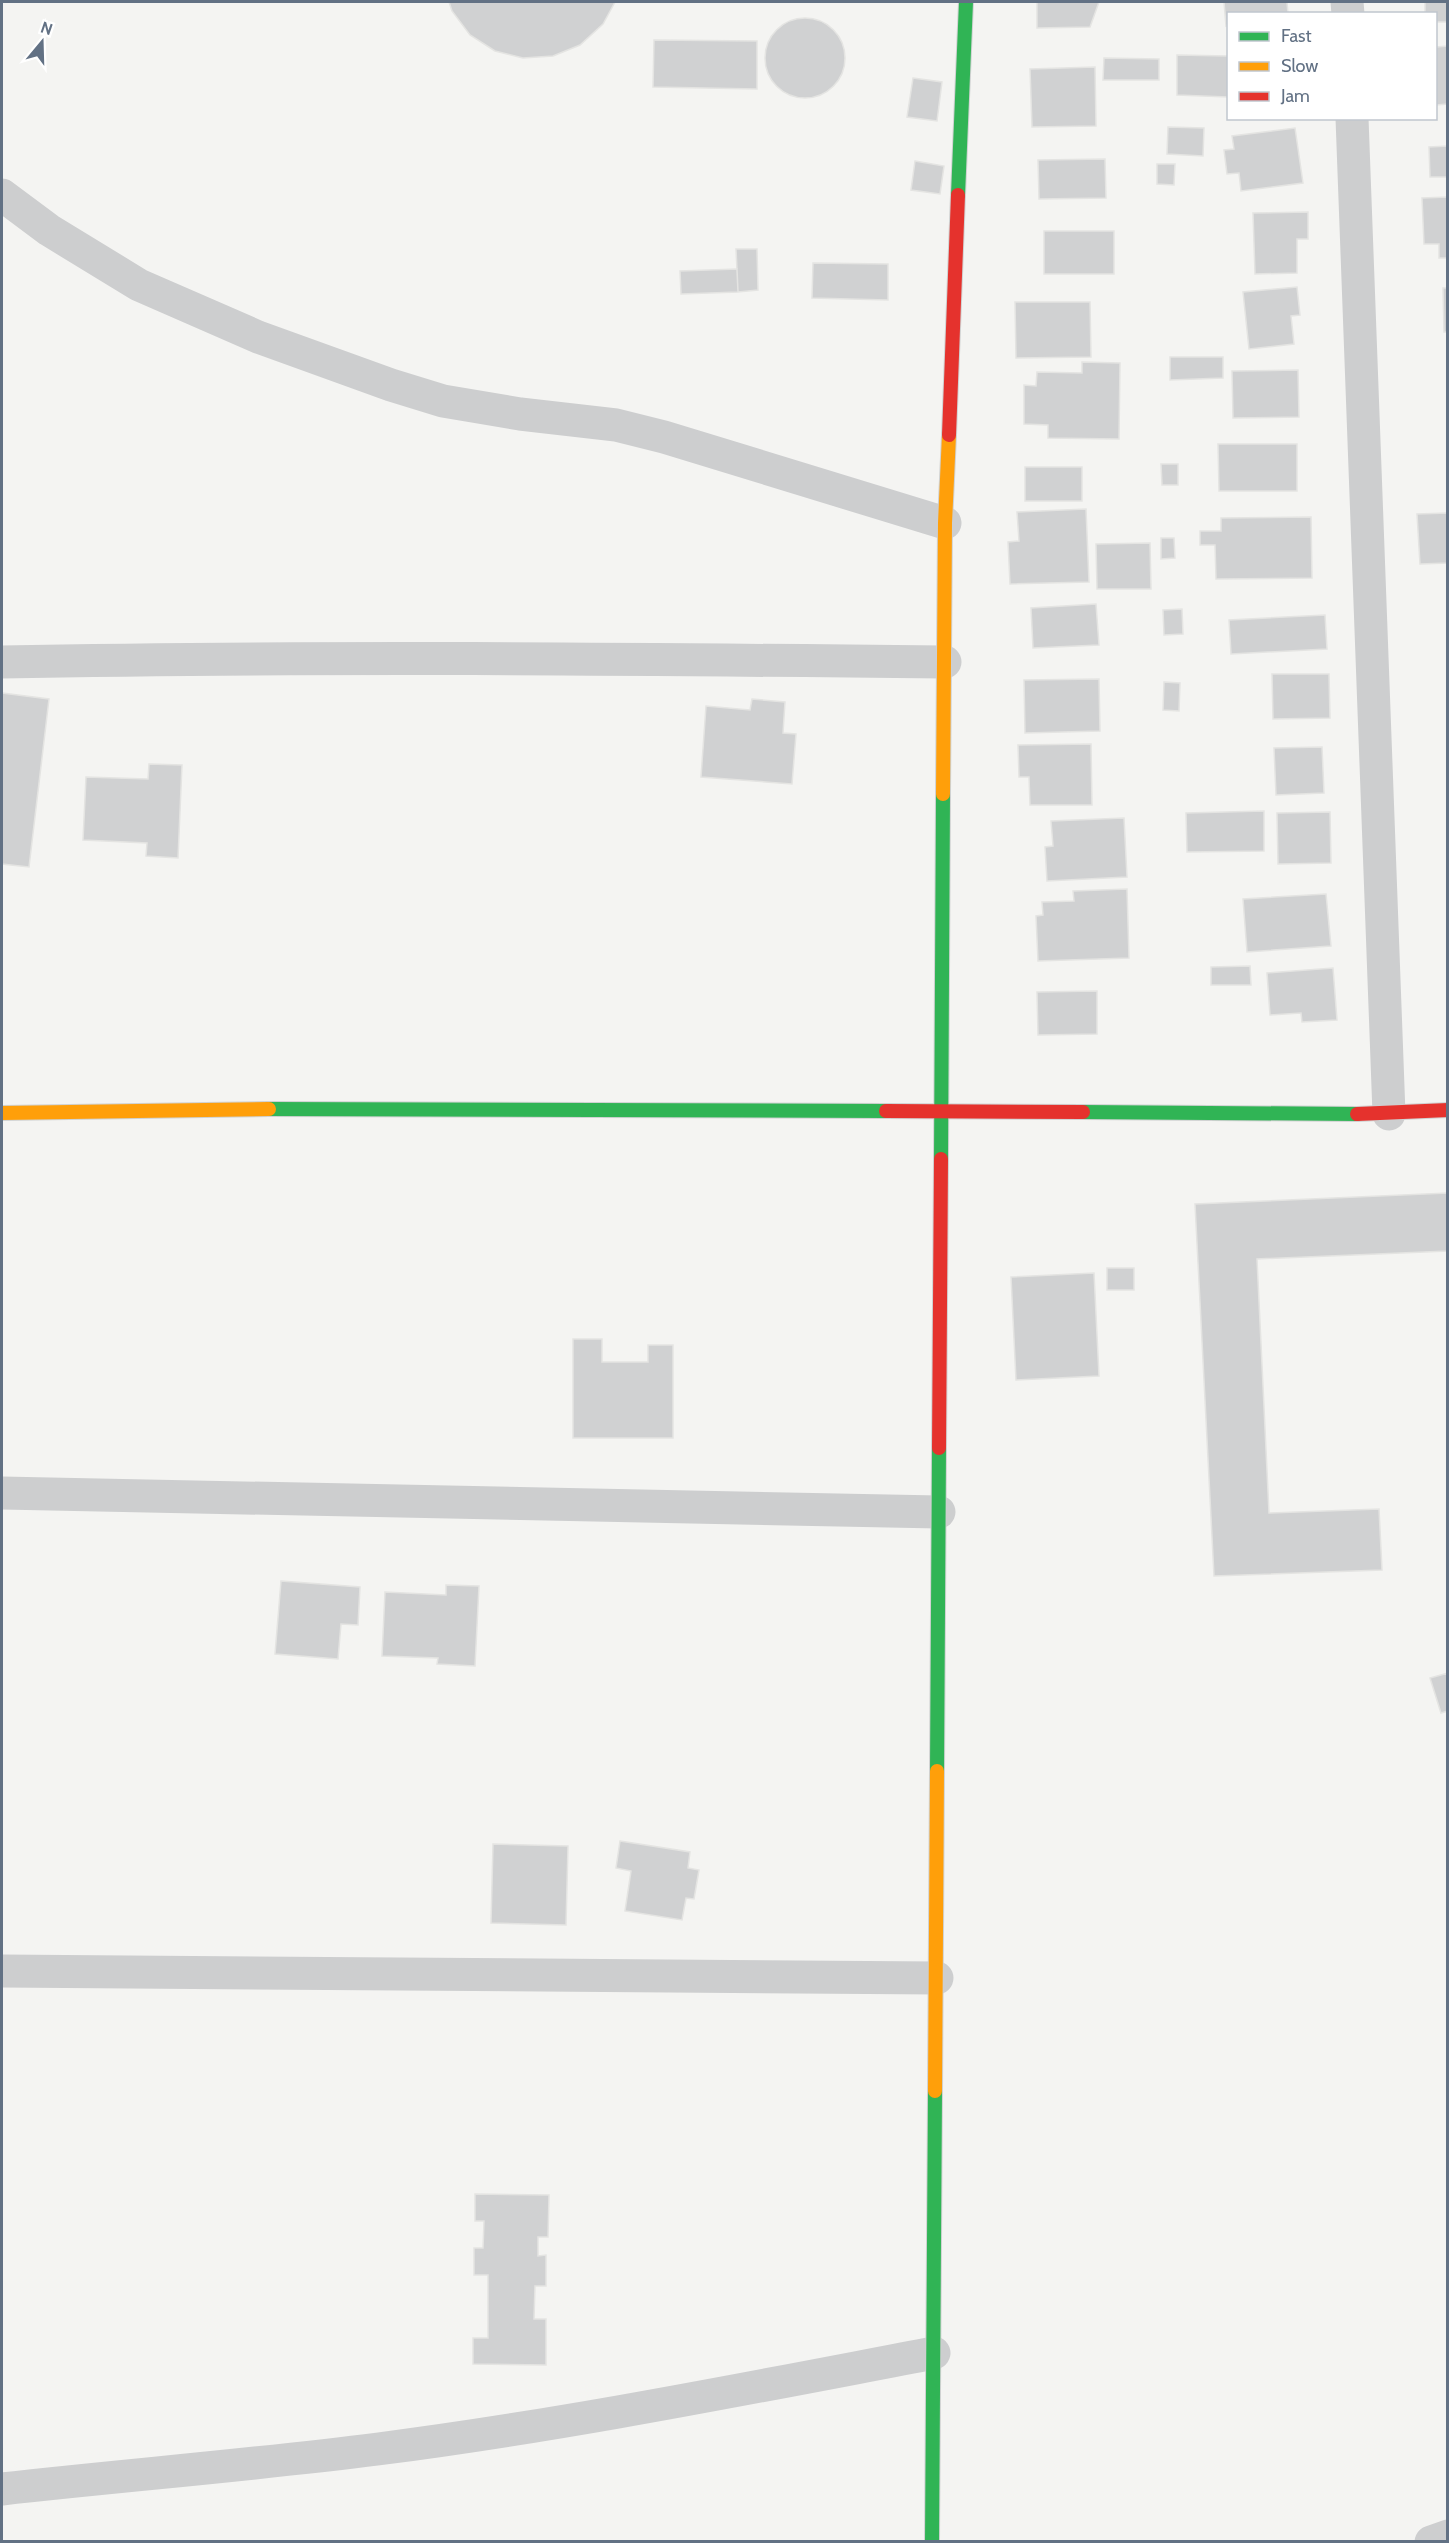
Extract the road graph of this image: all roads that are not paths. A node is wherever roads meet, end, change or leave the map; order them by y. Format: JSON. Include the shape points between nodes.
{"nodes":[{"id":1,"x":966,"y":2,"type":"edge"},
{"id":2,"x":1352,"y":120,"type":"edge"},
{"id":3,"x":2,"y":195,"type":"edge"},
{"id":4,"x":945,"y":522,"type":"junction"},
{"id":5,"x":2,"y":662,"type":"edge"},
{"id":6,"x":945,"y":662,"type":"junction"},
{"id":7,"x":1448,"y":1110,"type":"edge"},
{"id":8,"x":942,"y":1112,"type":"junction"},
{"id":9,"x":2,"y":1113,"type":"edge"},
{"id":10,"x":1389,"y":1114,"type":"junction"},
{"id":11,"x":2,"y":1493,"type":"edge"},
{"id":12,"x":939,"y":1512,"type":"junction"},
{"id":13,"x":2,"y":1971,"type":"edge"},
{"id":14,"x":937,"y":1978,"type":"junction"},
{"id":15,"x":933,"y":2354,"type":"junction"},
{"id":16,"x":2,"y":2488,"type":"edge"},
{"id":17,"x":1448,"y":2536,"type":"edge"},
{"id":18,"x":932,"y":2541,"type":"edge"},
{"id":19,"x":1431,"y":2541,"type":"edge"}],
"edges":[{"from":1,"to":4,"type":"street"},
{"from":2,"to":10,"type":"street"},
{"from":3,"to":4,"type":"street","via":[[49,231],[139,285],[258,337],[391,385],[442,401],[616,425]]},
{"from":4,"to":6,"type":"street"},
{"from":5,"to":6,"type":"street","via":[[510,658]]},
{"from":6,"to":8,"type":"street"},
{"from":7,"to":10,"type":"street"},
{"from":8,"to":9,"type":"street","via":[[309,1108]]},
{"from":8,"to":10,"type":"street"},
{"from":8,"to":12,"type":"street"},
{"from":11,"to":12,"type":"street"},
{"from":12,"to":14,"type":"street"},
{"from":13,"to":14,"type":"street"},
{"from":14,"to":15,"type":"street"},
{"from":15,"to":16,"type":"street","via":[[481,2434],[366,2450]]},
{"from":15,"to":18,"type":"street"},
{"from":17,"to":19,"type":"street"}]}
